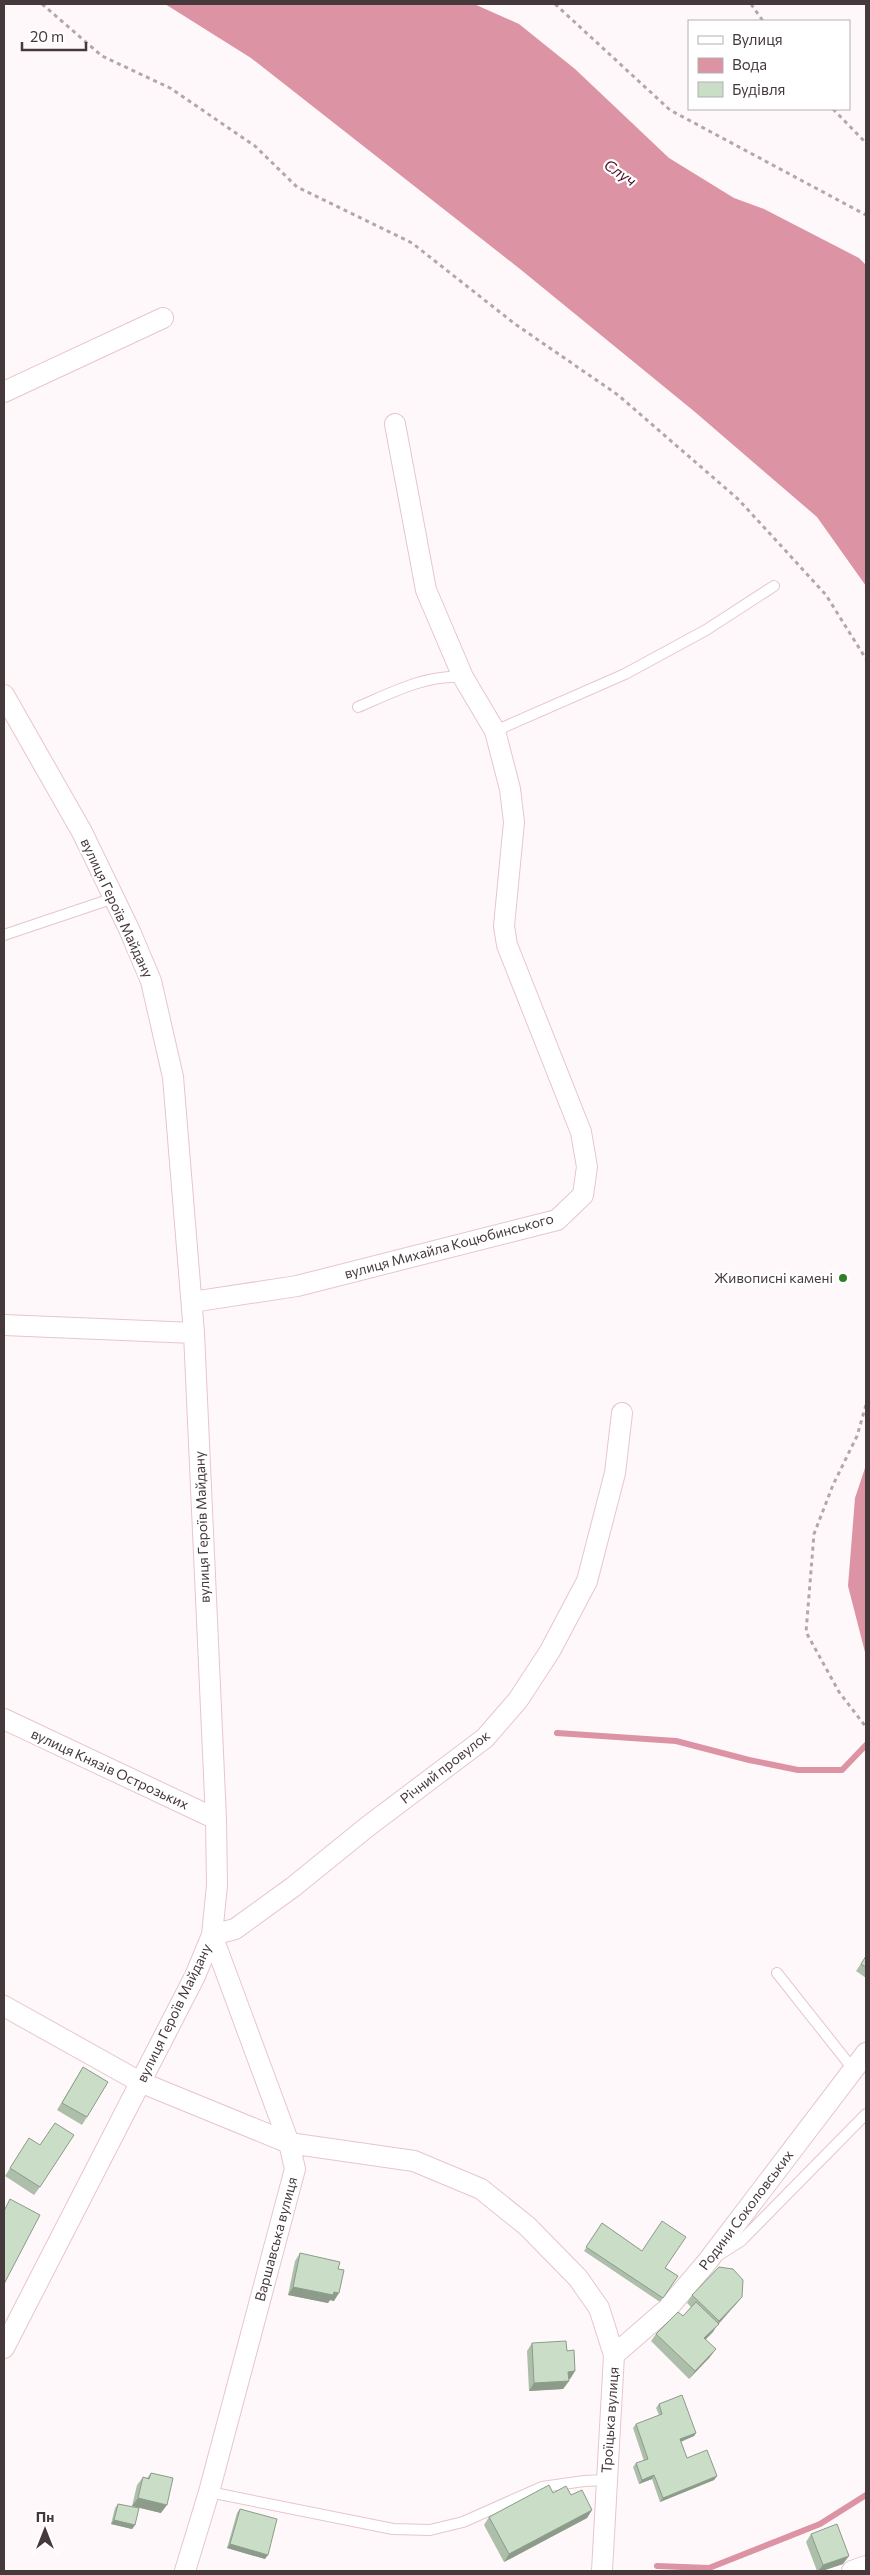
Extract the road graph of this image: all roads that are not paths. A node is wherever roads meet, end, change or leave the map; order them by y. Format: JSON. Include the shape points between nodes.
{"nodes":[{"id":1,"x":163,"y":318,"type":"dead end"},
{"id":2,"x":4,"y":392,"type":"edge"},
{"id":3,"x":395,"y":424,"type":"dead end"},
{"id":4,"x":774,"y":586,"type":"dead end"},
{"id":5,"x":463,"y":677,"type":"junction"},
{"id":6,"x":4,"y":695,"type":"edge"},
{"id":7,"x":358,"y":707,"type":"dead end"},
{"id":8,"x":496,"y":731,"type":"junction"},
{"id":9,"x":114,"y":898,"type":"junction"},
{"id":10,"x":4,"y":935,"type":"edge"},
{"id":11,"x":192,"y":1302,"type":"junction"},
{"id":12,"x":4,"y":1325,"type":"edge"},
{"id":13,"x":194,"y":1333,"type":"junction"},
{"id":14,"x":622,"y":1413,"type":"dead end"},
{"id":15,"x":4,"y":1719,"type":"edge"},
{"id":16,"x":216,"y":1818,"type":"junction"},
{"id":17,"x":212,"y":1935,"type":"junction"},
{"id":18,"x":777,"y":1973,"type":"dead end"},
{"id":19,"x":4,"y":2006,"type":"edge"},
{"id":20,"x":866,"y":2053,"type":"edge"},
{"id":21,"x":853,"y":2069,"type":"junction"},
{"id":22,"x":140,"y":2082,"type":"junction"},
{"id":23,"x":866,"y":2114,"type":"edge"},
{"id":24,"x":289,"y":2143,"type":"junction"},
{"id":25,"x":707,"y":2262,"type":"junction"},
{"id":26,"x":4,"y":2348,"type":"edge"},
{"id":27,"x":614,"y":2355,"type":"junction"},
{"id":28,"x":606,"y":2480,"type":"junction"},
{"id":29,"x":209,"y":2492,"type":"junction"},
{"id":30,"x":866,"y":2566,"type":"edge"},
{"id":31,"x":185,"y":2571,"type":"edge"},
{"id":32,"x":602,"y":2571,"type":"edge"},
{"id":33,"x":852,"y":2571,"type":"edge"}],
"edges":[{"from":1,"to":2,"type":"street"},
{"from":3,"to":5,"type":"street","name":"вулиця Михайла Коцюбинського","via":[[426,590]]},
{"from":4,"to":8,"type":"lane","via":[[706,630],[625,674]]},
{"from":5,"to":7,"type":"lane","via":[[449,676],[409,686]]},
{"from":5,"to":8,"type":"street","name":"вулиця Михайла Коцюбинського"},
{"from":6,"to":9,"type":"street","name":"вулиця Героїв Майдану","via":[[82,832]]},
{"from":8,"to":11,"type":"street","name":"вулиця Михайла Коцюбинського","via":[[514,822],[504,926],[507,945],[581,1132],[587,1166],[583,1195],[557,1220],[297,1286]]},
{"from":9,"to":10,"type":"lane"},
{"from":9,"to":11,"type":"street","name":"вулиця Героїв Майдану","via":[[151,982],[173,1077]]},
{"from":11,"to":13,"type":"street","name":"вулиця Героїв Майдану"},
{"from":12,"to":13,"type":"street"},
{"from":13,"to":16,"type":"street","name":"вулиця Героїв Майдану"},
{"from":14,"to":17,"type":"street","name":"Річний провулок","via":[[615,1473],[587,1581],[550,1651],[518,1700],[485,1738],[293,1887],[235,1929]]},
{"from":15,"to":16,"type":"street","name":"вулиця Князів Острозьких"},
{"from":16,"to":17,"type":"street","name":"вулиця Героїв Майдану","via":[[217,1885]]},
{"from":17,"to":22,"type":"street","name":"вулиця Героїв Майдану","via":[[195,1976]]},
{"from":17,"to":24,"type":"street","name":"Варшавська вулиця"},
{"from":18,"to":21,"type":"lane"},
{"from":19,"to":22,"type":"street","name":"Троїцька вулиця"},
{"from":20,"to":21,"type":"street","name":"Родини Соколовських"},
{"from":21,"to":25,"type":"street","name":"Родини Соколовських"},
{"from":22,"to":24,"type":"street","name":"Троїцька вулиця"},
{"from":22,"to":26,"type":"street","name":"вулиця Героїв Майдану"},
{"from":23,"to":25,"type":"lane","via":[[741,2241]]},
{"from":24,"to":27,"type":"street","name":"Троїцька вулиця","via":[[414,2161],[481,2189],[527,2226],[578,2278],[599,2308]]},
{"from":24,"to":29,"type":"street","name":"Варшавська вулиця","via":[[295,2169]]},
{"from":25,"to":27,"type":"street","name":"Родини Соколовських","via":[[668,2309]]},
{"from":27,"to":28,"type":"street","name":"Троїцька вулиця"},
{"from":28,"to":29,"type":"lane","via":[[542,2487],[463,2522],[430,2530],[393,2529]]},
{"from":28,"to":32,"type":"street","name":"Троїцька вулиця"},
{"from":29,"to":31,"type":"street","name":"Варшавська вулиця"},
{"from":30,"to":33,"type":"street"}]}
